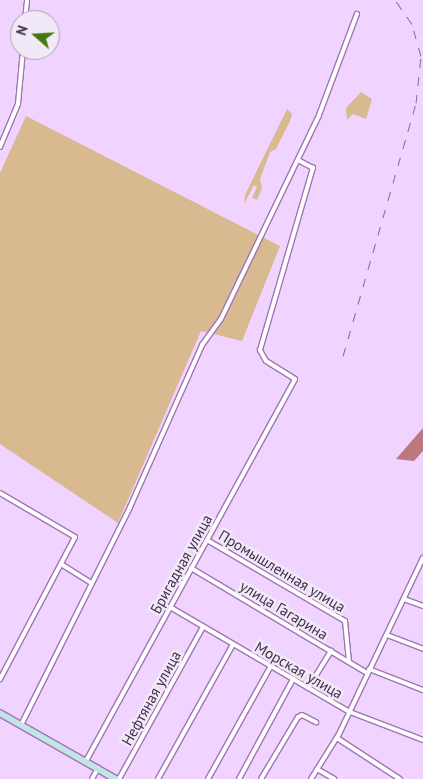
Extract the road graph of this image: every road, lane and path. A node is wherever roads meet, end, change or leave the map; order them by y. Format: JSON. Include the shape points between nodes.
{"nodes":[{"id":1,"x":357,"y":14,"type":"dead end"},
{"id":2,"x":21,"y":60,"type":"edge"},
{"id":3,"x":0,"y":146,"type":"edge"},
{"id":4,"x":298,"y":160,"type":"junction"},
{"id":5,"x":0,"y":493,"type":"edge"},
{"id":6,"x":207,"y":540,"type":"junction"},
{"id":7,"x":423,"y":558,"type":"edge"},
{"id":8,"x":60,"y":564,"type":"junction"},
{"id":9,"x":422,"y":564,"type":"edge"},
{"id":10,"x":190,"y":568,"type":"junction"},
{"id":11,"x":91,"y":583,"type":"junction"},
{"id":12,"x":404,"y":599,"type":"junction"},
{"id":13,"x":423,"y":606,"type":"edge"},
{"id":14,"x":170,"y":607,"type":"junction"},
{"id":15,"x":202,"y":627,"type":"junction"},
{"id":16,"x":387,"y":635,"type":"junction"},
{"id":17,"x":232,"y":644,"type":"junction"},
{"id":18,"x":423,"y":649,"type":"edge"},
{"id":19,"x":331,"y":651,"type":"junction"},
{"id":20,"x":349,"y":662,"type":"junction"},
{"id":21,"x":270,"y":666,"type":"junction"},
{"id":22,"x":368,"y":671,"type":"junction"},
{"id":23,"x":0,"y":679,"type":"edge"},
{"id":24,"x":293,"y":679,"type":"junction"},
{"id":25,"x":308,"y":688,"type":"junction"},
{"id":26,"x":423,"y":690,"type":"edge"},
{"id":27,"x":350,"y":712,"type":"junction"},
{"id":28,"x":0,"y":713,"type":"edge"},
{"id":29,"x":316,"y":722,"type":"dead end"},
{"id":30,"x":21,"y":725,"type":"junction"},
{"id":31,"x":337,"y":738,"type":"junction"},
{"id":32,"x":423,"y":740,"type":"edge"},
{"id":33,"x":86,"y":761,"type":"junction"},
{"id":34,"x":98,"y":768,"type":"junction"},
{"id":35,"x":316,"y":769,"type":"junction"},
{"id":36,"x":92,"y":779,"type":"edge"},
{"id":37,"x":118,"y":779,"type":"edge"},
{"id":38,"x":158,"y":779,"type":"edge"},
{"id":39,"x":208,"y":779,"type":"edge"},
{"id":40,"x":239,"y":779,"type":"edge"},
{"id":41,"x":261,"y":779,"type":"edge"},
{"id":42,"x":310,"y":779,"type":"edge"},
{"id":43,"x":334,"y":779,"type":"edge"},
{"id":44,"x":400,"y":779,"type":"edge"}],
"edges":[{"from":1,"to":4,"type":"street","via":[[319,115]]},
{"from":2,"to":3,"type":"street","via":[[18,104]]},
{"from":4,"to":6,"type":"street","name":"Бригадная улица","via":[[313,168],[260,350],[266,361],[295,379]]},
{"from":4,"to":11,"type":"street","via":[[221,319],[202,345],[130,507]]},
{"from":5,"to":8,"type":"street","via":[[75,537]]},
{"from":6,"to":10,"type":"street","name":"Бригадная улица"},
{"from":6,"to":20,"type":"street","name":"Промышленная улица","via":[[345,621]]},
{"from":7,"to":9,"type":"street"},
{"from":8,"to":11,"type":"street"},
{"from":8,"to":23,"type":"street"},
{"from":9,"to":12,"type":"street"},
{"from":10,"to":14,"type":"street","name":"Бригадная улица"},
{"from":10,"to":19,"type":"street","name":"улица Гагарина"},
{"from":11,"to":30,"type":"street"},
{"from":12,"to":13,"type":"street"},
{"from":12,"to":16,"type":"street"},
{"from":14,"to":15,"type":"street","name":"Морская улица"},
{"from":14,"to":33,"type":"street","name":"Бригадная улица"},
{"from":15,"to":17,"type":"street","name":"Морская улица"},
{"from":15,"to":37,"type":"street","name":"Нефтяная улица"},
{"from":16,"to":18,"type":"street"},
{"from":16,"to":22,"type":"street"},
{"from":17,"to":21,"type":"street","name":"Морская улица"},
{"from":17,"to":38,"type":"street"},
{"from":19,"to":20,"type":"street","name":"улица Гагарина"},
{"from":19,"to":25,"type":"street"},
{"from":20,"to":22,"type":"street","name":"улица Гагарина"},
{"from":21,"to":24,"type":"street","name":"Морская улица"},
{"from":21,"to":39,"type":"street"},
{"from":22,"to":26,"type":"street","name":"улица Гагарина"},
{"from":22,"to":27,"type":"street"},
{"from":24,"to":25,"type":"street","name":"Морская улица"},
{"from":24,"to":40,"type":"street"},
{"from":25,"to":27,"type":"street","name":"Морская улица"},
{"from":27,"to":31,"type":"street"},
{"from":27,"to":32,"type":"street","name":"Морская улица"},
{"from":28,"to":30,"type":"main road"},
{"from":29,"to":41,"type":"street","via":[[302,715],[298,717]]},
{"from":30,"to":33,"type":"main road"},
{"from":31,"to":35,"type":"street"},
{"from":31,"to":44,"type":"street"},
{"from":33,"to":34,"type":"main road"},
{"from":34,"to":36,"type":"street"},
{"from":34,"to":37,"type":"main road"},
{"from":35,"to":42,"type":"street"},
{"from":35,"to":43,"type":"street"}]}
